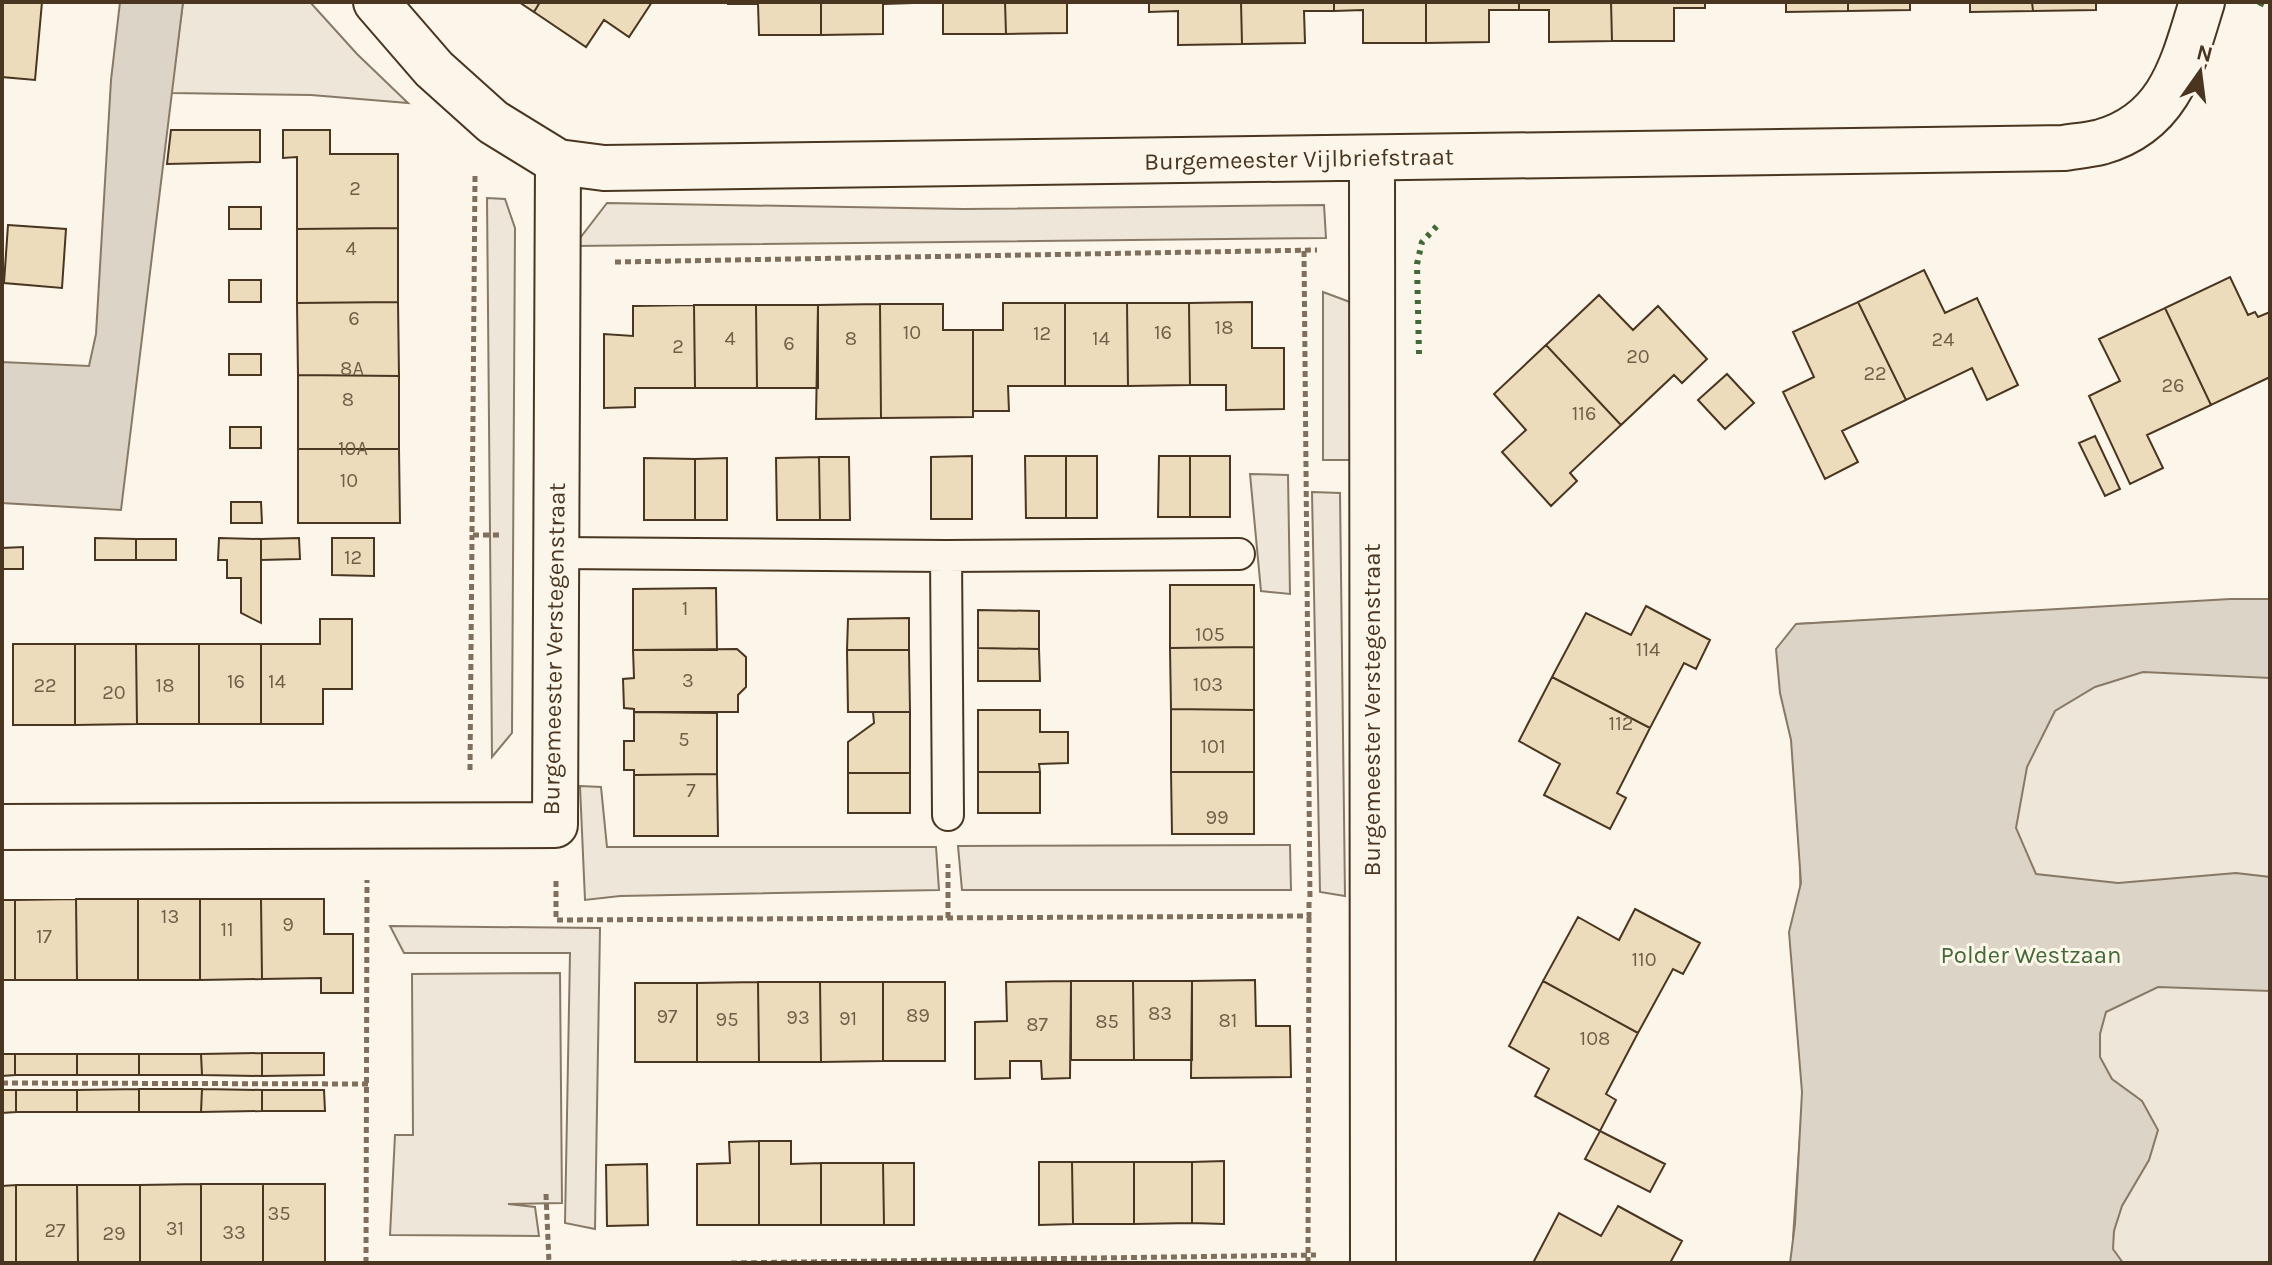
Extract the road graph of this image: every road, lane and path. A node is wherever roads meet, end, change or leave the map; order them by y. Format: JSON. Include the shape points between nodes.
{"nodes":[{"id":1,"x":376,"y":2,"type":"edge"},
{"id":2,"x":2202,"y":2,"type":"edge"},
{"id":3,"x":476,"y":107,"type":"junction"},
{"id":4,"x":1372,"y":158,"type":"junction"},
{"id":5,"x":558,"y":162,"type":"junction"},
{"id":6,"x":1372,"y":250,"type":"junction"},
{"id":7,"x":1304,"y":251,"type":"junction"},
{"id":8,"x":558,"y":263,"type":"junction"},
{"id":9,"x":472,"y":535,"type":"junction"},
{"id":10,"x":556,"y":544,"type":"junction"},
{"id":11,"x":1239,"y":554,"type":"dead end"},
{"id":12,"x":946,"y":556,"type":"junction"},
{"id":13,"x":948,"y":815,"type":"dead end"},
{"id":14,"x":366,"y":825,"type":"junction"},
{"id":15,"x":555,"y":825,"type":"junction"},
{"id":16,"x":480,"y":826,"type":"junction"},
{"id":17,"x":2,"y":827,"type":"edge"},
{"id":18,"x":1372,"y":899,"type":"junction"},
{"id":19,"x":1309,"y":900,"type":"junction"},
{"id":20,"x":1309,"y":916,"type":"junction"},
{"id":21,"x":2,"y":1083,"type":"edge"},
{"id":22,"x":368,"y":1084,"type":"junction"},
{"id":23,"x":546,"y":1194,"type":"dead end"},
{"id":24,"x":1373,"y":1258,"type":"edge"},
{"id":25,"x":1308,"y":1259,"type":"edge"},
{"id":26,"x":956,"y":1262,"type":"edge"},
{"id":27,"x":366,"y":1263,"type":"edge"},
{"id":28,"x":549,"y":1263,"type":"edge"},
{"id":29,"x":731,"y":1263,"type":"edge"}],
"edges":[{"from":1,"to":3,"type":"street","name":"Burgemeester Vijlbriefstraat","via":[[434,69]]},
{"from":2,"to":4,"type":"street","name":"Burgemeester Vijlbriefstraat","via":[[2182,66],[2162,104],[2134,128],[2102,142],[2064,148]]},
{"from":3,"to":5,"type":"street","name":"Burgemeester Vijlbriefstraat"},
{"from":3,"to":9,"type":"path"},
{"from":4,"to":5,"type":"street","name":"Burgemeester Vijlbriefstraat","via":[[604,168]]},
{"from":4,"to":6,"type":"street","name":"Burgemeester Verstegenstraat"},
{"from":5,"to":8,"type":"street","name":"Burgemeester Verstegenstraat"},
{"from":6,"to":7,"type":"path"},
{"from":6,"to":18,"type":"street","name":"Burgemeester Verstegenstraat"},
{"from":7,"to":8,"type":"path"},
{"from":7,"to":19,"type":"path"},
{"from":8,"to":10,"type":"street","name":"Burgemeester Verstegenstraat"},
{"from":9,"to":10,"type":"path"},
{"from":9,"to":16,"type":"path","via":[[470,767]]},
{"from":10,"to":12,"type":"lane"},
{"from":10,"to":15,"type":"street","name":"Burgemeester Verstegenstraat"},
{"from":11,"to":12,"type":"lane"},
{"from":12,"to":13,"type":"lane"},
{"from":14,"to":16,"type":"street","name":"Burgemeester Verstegenstraat"},
{"from":14,"to":17,"type":"street","name":"Burgemeester Verstegenstraat"},
{"from":14,"to":22,"type":"path"},
{"from":15,"to":16,"type":"street","name":"Burgemeester Verstegenstraat"},
{"from":15,"to":20,"type":"path","via":[[556,920]]},
{"from":18,"to":19,"type":"path"},
{"from":18,"to":24,"type":"street","name":"Burgemeester Verstegenstraat"},
{"from":19,"to":20,"type":"path"},
{"from":20,"to":25,"type":"path"},
{"from":21,"to":22,"type":"path"},
{"from":22,"to":27,"type":"path"},
{"from":23,"to":28,"type":"path"},
{"from":24,"to":25,"type":"path"},
{"from":25,"to":26,"type":"path"},
{"from":26,"to":29,"type":"path"}]}
